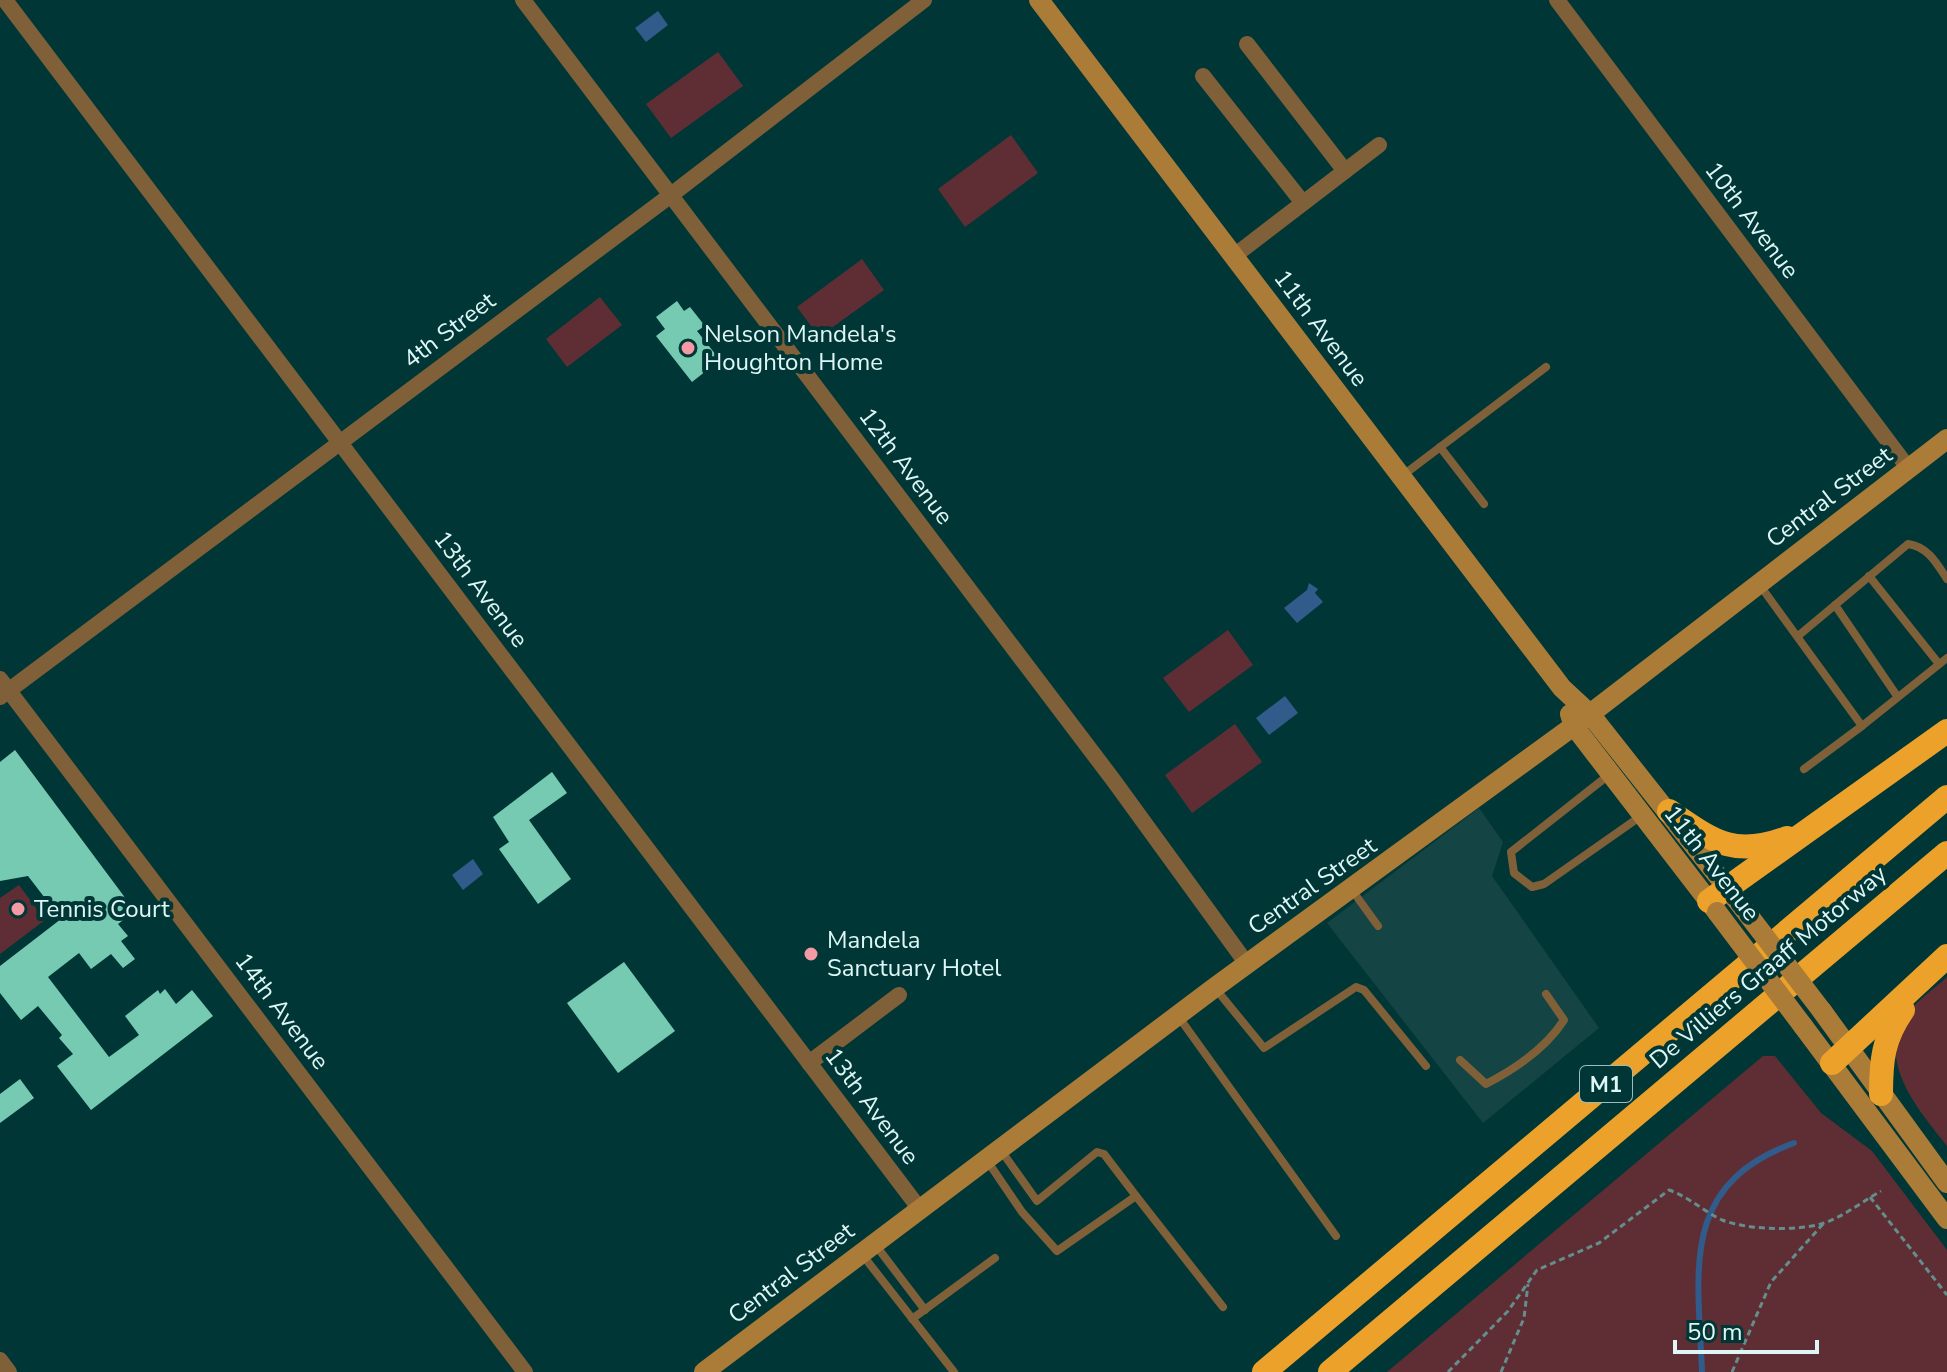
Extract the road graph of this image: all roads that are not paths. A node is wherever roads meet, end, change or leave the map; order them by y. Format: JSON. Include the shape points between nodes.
{"nodes":[{"id":1,"x":5,"y":0,"type":"edge"},
{"id":2,"x":523,"y":0,"type":"edge"},
{"id":3,"x":924,"y":0,"type":"edge"},
{"id":4,"x":1039,"y":0,"type":"edge"},
{"id":5,"x":1557,"y":0,"type":"edge"},
{"id":6,"x":1247,"y":44,"type":"dead end"},
{"id":7,"x":1203,"y":76,"type":"dead end"},
{"id":8,"x":1379,"y":145,"type":"dead end"},
{"id":9,"x":1345,"y":171,"type":"junction"},
{"id":10,"x":671,"y":195,"type":"junction"},
{"id":11,"x":1303,"y":203,"type":"junction"},
{"id":12,"x":1234,"y":256,"type":"junction"},
{"id":13,"x":1546,"y":367,"type":"dead end"},
{"id":14,"x":1947,"y":439,"type":"edge"},
{"id":15,"x":340,"y":441,"type":"junction"},
{"id":16,"x":1440,"y":447,"type":"junction"},
{"id":17,"x":1909,"y":469,"type":"junction"},
{"id":18,"x":1401,"y":476,"type":"junction"},
{"id":19,"x":1484,"y":504,"type":"dead end"},
{"id":20,"x":1869,"y":576,"type":"junction"},
{"id":21,"x":1947,"y":579,"type":"edge"},
{"id":22,"x":1759,"y":583,"type":"junction"},
{"id":23,"x":1835,"y":605,"type":"junction"},
{"id":24,"x":1798,"y":636,"type":"junction"},
{"id":25,"x":1943,"y":661,"type":"edge"},
{"id":26,"x":3,"y":689,"type":"edge"},
{"id":27,"x":1897,"y":696,"type":"junction"},
{"id":28,"x":1582,"y":720,"type":"junction"},
{"id":29,"x":1862,"y":726,"type":"junction"},
{"id":30,"x":1947,"y":731,"type":"edge"},
{"id":31,"x":1804,"y":769,"type":"dead end"},
{"id":32,"x":1610,"y":774,"type":"junction"},
{"id":33,"x":1947,"y":797,"type":"edge"},
{"id":34,"x":1669,"y":811,"type":"junction"},
{"id":35,"x":1641,"y":815,"type":"junction"},
{"id":36,"x":1805,"y":831,"type":"junction"},
{"id":37,"x":1947,"y":853,"type":"edge"},
{"id":38,"x":1352,"y":890,"type":"junction"},
{"id":39,"x":1722,"y":900,"type":"junction"},
{"id":40,"x":1378,"y":926,"type":"dead end"},
{"id":41,"x":1946,"y":958,"type":"edge"},
{"id":42,"x":1247,"y":964,"type":"junction"},
{"id":43,"x":1214,"y":988,"type":"junction"},
{"id":44,"x":1546,"y":994,"type":"dead end"},
{"id":45,"x":899,"y":995,"type":"dead end"},
{"id":46,"x":1178,"y":1015,"type":"junction"},
{"id":47,"x":1840,"y":1056,"type":"junction"},
{"id":48,"x":1460,"y":1060,"type":"dead end"},
{"id":49,"x":809,"y":1063,"type":"junction"},
{"id":50,"x":1426,"y":1066,"type":"dead end"},
{"id":51,"x":1881,"y":1094,"type":"junction"},
{"id":52,"x":992,"y":1153,"type":"junction"},
{"id":53,"x":1947,"y":1183,"type":"edge"},
{"id":54,"x":1136,"y":1196,"type":"junction"},
{"id":55,"x":1037,"y":1201,"type":"junction"},
{"id":56,"x":919,"y":1208,"type":"junction"},
{"id":57,"x":1022,"y":1212,"type":"junction"},
{"id":58,"x":1947,"y":1219,"type":"edge"},
{"id":59,"x":1336,"y":1236,"type":"dead end"},
{"id":60,"x":867,"y":1247,"type":"junction"},
{"id":61,"x":995,"y":1258,"type":"dead end"},
{"id":62,"x":1223,"y":1307,"type":"dead end"},
{"id":63,"x":925,"y":1310,"type":"junction"},
{"id":64,"x":912,"y":1319,"type":"junction"},
{"id":65,"x":0,"y":1360,"type":"edge"},
{"id":66,"x":9,"y":1372,"type":"edge"},
{"id":67,"x":525,"y":1372,"type":"edge"},
{"id":68,"x":704,"y":1372,"type":"edge"},
{"id":69,"x":954,"y":1372,"type":"edge"},
{"id":70,"x":1264,"y":1372,"type":"edge"},
{"id":71,"x":1330,"y":1372,"type":"edge"}],
"edges":[{"from":1,"to":15,"type":"street","name":"13th Avenue"},
{"from":2,"to":10,"type":"street","name":"12th Avenue"},
{"from":3,"to":10,"type":"street","name":"4th Street"},
{"from":4,"to":12,"type":"main road","name":"11th Avenue"},
{"from":5,"to":17,"type":"street","name":"10th Avenue"},
{"from":6,"to":9,"type":"street"},
{"from":7,"to":11,"type":"street"},
{"from":8,"to":9,"type":"street"},
{"from":9,"to":11,"type":"street"},
{"from":10,"to":15,"type":"street","name":"4th Street"},
{"from":10,"to":42,"type":"street","name":"12th Avenue"},
{"from":11,"to":12,"type":"street"},
{"from":12,"to":18,"type":"main road","name":"11th Avenue"},
{"from":13,"to":16,"type":"lane"},
{"from":14,"to":17,"type":"main road","name":"Central Street"},
{"from":15,"to":26,"type":"street","name":"4th Street"},
{"from":15,"to":49,"type":"street","name":"13th Avenue"},
{"from":16,"to":18,"type":"lane"},
{"from":16,"to":19,"type":"lane"},
{"from":17,"to":22,"type":"main road","name":"Central Street"},
{"from":18,"to":28,"type":"main road","name":"11th Avenue"},
{"from":20,"to":21,"type":"lane","via":[[1908,544],[1931,555]]},
{"from":20,"to":23,"type":"lane"},
{"from":20,"to":25,"type":"lane"},
{"from":22,"to":24,"type":"lane"},
{"from":22,"to":28,"type":"main road","name":"Central Street"},
{"from":23,"to":24,"type":"lane"},
{"from":23,"to":27,"type":"lane"},
{"from":24,"to":29,"type":"lane"},
{"from":25,"to":27,"type":"lane"},
{"from":26,"to":67,"type":"street","name":"14th Avenue"},
{"from":27,"to":29,"type":"lane"},
{"from":28,"to":32,"type":"main road","name":"11th Avenue"},
{"from":28,"to":34,"type":"main road","name":"11th Avenue"},
{"from":28,"to":38,"type":"main road","name":"Central Street"},
{"from":29,"to":31,"type":"lane"},
{"from":30,"to":36,"type":"highway"},
{"from":32,"to":35,"type":"main road","name":"11th Avenue"},
{"from":32,"to":35,"type":"lane","via":[[1511,852],[1514,873],[1532,887],[1544,884]]},
{"from":33,"to":70,"type":"highway","number":"M1"},
{"from":34,"to":36,"type":"highway","via":[[1725,846],[1767,845]]},
{"from":34,"to":39,"type":"main road","name":"11th Avenue"},
{"from":35,"to":39,"type":"main road","name":"11th Avenue"},
{"from":36,"to":39,"type":"highway"},
{"from":37,"to":71,"type":"highway","name":"De Villiers Graaff Motorway","number":"M1"},
{"from":38,"to":40,"type":"lane"},
{"from":38,"to":42,"type":"main road","name":"Central Street"},
{"from":39,"to":47,"type":"main road","name":"11th Avenue","bridge":true,"via":[[1803,1026]]},
{"from":39,"to":47,"type":"main road","name":"11th Avenue","bridge":true,"via":[[1822,1011]]},
{"from":41,"to":47,"type":"highway"},
{"from":41,"to":51,"type":"highway","via":[[1889,1031],[1882,1052]]},
{"from":42,"to":43,"type":"main road","name":"Central Street"},
{"from":43,"to":46,"type":"main road","name":"Central Street"},
{"from":43,"to":50,"type":"lane","via":[[1264,1048],[1356,987]]},
{"from":44,"to":48,"type":"lane","via":[[1564,1020],[1545,1043],[1504,1075],[1486,1084]]},
{"from":45,"to":49,"type":"street"},
{"from":46,"to":52,"type":"main road","name":"Central Street"},
{"from":46,"to":59,"type":"lane"},
{"from":47,"to":51,"type":"main road","name":"11th Avenue"},
{"from":47,"to":58,"type":"main road","name":"11th Avenue"},
{"from":49,"to":56,"type":"street","name":"13th Avenue"},
{"from":51,"to":53,"type":"main road","name":"11th Avenue"},
{"from":52,"to":55,"type":"lane"},
{"from":52,"to":56,"type":"main road","name":"Central Street"},
{"from":52,"to":57,"type":"lane"},
{"from":54,"to":55,"type":"lane","via":[[1097,1152]]},
{"from":54,"to":57,"type":"lane","via":[[1057,1251]]},
{"from":54,"to":62,"type":"lane"},
{"from":55,"to":57,"type":"lane"},
{"from":56,"to":60,"type":"main road","name":"Central Street"},
{"from":60,"to":63,"type":"lane"},
{"from":60,"to":64,"type":"lane"},
{"from":60,"to":68,"type":"main road","name":"Central Street"},
{"from":61,"to":63,"type":"lane"},
{"from":63,"to":64,"type":"lane"},
{"from":64,"to":69,"type":"lane"},
{"from":65,"to":66,"type":"street"}]}
